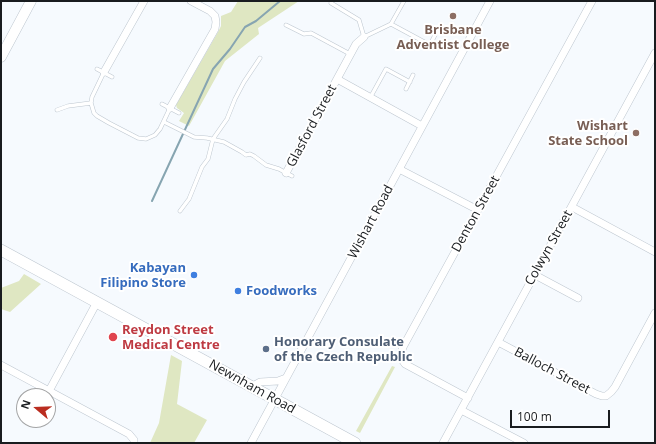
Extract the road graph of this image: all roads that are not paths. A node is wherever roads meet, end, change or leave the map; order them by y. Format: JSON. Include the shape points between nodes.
{"nodes":[{"id":1,"x":31,"y":1,"type":"edge"},
{"id":2,"x":144,"y":1,"type":"edge"},
{"id":3,"x":190,"y":1,"type":"edge"},
{"id":4,"x":404,"y":1,"type":"edge"},
{"id":5,"x":490,"y":1,"type":"edge"},
{"id":6,"x":592,"y":1,"type":"edge"},
{"id":7,"x":331,"y":3,"type":"dead end"},
{"id":8,"x":391,"y":24,"type":"junction"},
{"id":9,"x":286,"y":25,"type":"dead end"},
{"id":10,"x":435,"y":35,"type":"dead end"},
{"id":11,"x":364,"y":37,"type":"junction"},
{"id":12,"x":655,"y":53,"type":"edge"},
{"id":13,"x":350,"y":54,"type":"junction"},
{"id":14,"x":1,"y":57,"type":"edge"},
{"id":15,"x":260,"y":58,"type":"dead end"},
{"id":16,"x":97,"y":68,"type":"dead end"},
{"id":17,"x":104,"y":72,"type":"junction"},
{"id":18,"x":413,"y":75,"type":"dead end"},
{"id":19,"x":112,"y":77,"type":"dead end"},
{"id":20,"x":337,"y":79,"type":"junction"},
{"id":21,"x":410,"y":82,"type":"junction"},
{"id":22,"x":406,"y":89,"type":"dead end"},
{"id":23,"x":370,"y":98,"type":"junction"},
{"id":24,"x":91,"y":103,"type":"junction"},
{"id":25,"x":162,"y":104,"type":"dead end"},
{"id":26,"x":170,"y":108,"type":"junction"},
{"id":27,"x":57,"y":110,"type":"dead end"},
{"id":28,"x":179,"y":113,"type":"dead end"},
{"id":29,"x":164,"y":122,"type":"junction"},
{"id":30,"x":422,"y":126,"type":"junction"},
{"id":31,"x":213,"y":139,"type":"junction"},
{"id":32,"x":400,"y":169,"type":"junction"},
{"id":33,"x":289,"y":174,"type":"joint"},
{"id":34,"x":572,"y":207,"type":"junction"},
{"id":35,"x":478,"y":210,"type":"junction"},
{"id":36,"x":180,"y":211,"type":"dead end"},
{"id":37,"x":1,"y":250,"type":"edge"},
{"id":38,"x":655,"y":252,"type":"edge"},
{"id":39,"x":535,"y":275,"type":"junction"},
{"id":40,"x":578,"y":298,"type":"dead end"},
{"id":41,"x":97,"y":302,"type":"junction"},
{"id":42,"x":655,"y":313,"type":"edge"},
{"id":43,"x":498,"y":342,"type":"junction"},
{"id":44,"x":1,"y":365,"type":"edge"},
{"id":45,"x":286,"y":378,"type":"junction"},
{"id":46,"x":251,"y":387,"type":"junction"},
{"id":47,"x":43,"y":388,"type":"edge"},
{"id":48,"x":51,"y":388,"type":"edge"},
{"id":49,"x":56,"y":395,"type":"edge"},
{"id":50,"x":468,"y":398,"type":"junction"},
{"id":51,"x":275,"y":400,"type":"junction"},
{"id":52,"x":461,"y":410,"type":"junction"},
{"id":53,"x":134,"y":443,"type":"edge"},
{"id":54,"x":251,"y":443,"type":"edge"},
{"id":55,"x":355,"y":443,"type":"edge"},
{"id":56,"x":443,"y":443,"type":"edge"},
{"id":57,"x":524,"y":443,"type":"edge"}],
"edges":[{"from":1,"to":14,"type":"main road"},
{"from":2,"to":17,"type":"street"},
{"from":3,"to":26,"type":"street","via":[[215,16],[215,29]]},
{"from":4,"to":8,"type":"lane"},
{"from":5,"to":30,"type":"street","name":"Wishart Road"},
{"from":6,"to":35,"type":"street","name":"Denton Street"},
{"from":7,"to":11,"type":"lane","via":[[359,20]]},
{"from":8,"to":10,"type":"lane","via":[[430,45]]},
{"from":8,"to":11,"type":"lane"},
{"from":9,"to":13,"type":"lane","via":[[304,34],[311,33]]},
{"from":11,"to":13,"type":"street","name":"Glasford Street"},
{"from":12,"to":34,"type":"street","name":"Colwyn Street"},
{"from":13,"to":20,"type":"street","name":"Glasford Street"},
{"from":15,"to":31,"type":"lane","via":[[244,82],[227,119]]},
{"from":16,"to":17,"type":"lane"},
{"from":17,"to":19,"type":"lane"},
{"from":17,"to":24,"type":"lane"},
{"from":18,"to":21,"type":"lane"},
{"from":20,"to":23,"type":"street"},
{"from":20,"to":33,"type":"street","name":"Glasford Street"},
{"from":21,"to":22,"type":"lane"},
{"from":21,"to":23,"type":"lane","via":[[386,69]]},
{"from":23,"to":30,"type":"street"},
{"from":24,"to":27,"type":"lane"},
{"from":24,"to":29,"type":"lane","via":[[97,116],[138,138],[150,138]]},
{"from":25,"to":26,"type":"lane"},
{"from":26,"to":28,"type":"lane"},
{"from":26,"to":29,"type":"lane"},
{"from":29,"to":31,"type":"lane","via":[[188,135]]},
{"from":30,"to":32,"type":"street","name":"Wishart Road"},
{"from":31,"to":33,"type":"lane"},
{"from":31,"to":36,"type":"lane","via":[[208,159],[189,199]]},
{"from":32,"to":35,"type":"street"},
{"from":32,"to":45,"type":"street","name":"Wishart Road"},
{"from":34,"to":38,"type":"street"},
{"from":34,"to":39,"type":"street","name":"Colwyn Street"},
{"from":35,"to":50,"type":"street","name":"Denton Street","via":[[403,347],[400,357],[405,364]]},
{"from":37,"to":41,"type":"main road","name":"Newnham Road"},
{"from":39,"to":40,"type":"street"},
{"from":39,"to":43,"type":"street","name":"Colwyn Street"},
{"from":41,"to":46,"type":"main road","name":"Newnham Road"},
{"from":41,"to":48,"type":"street"},
{"from":42,"to":43,"type":"street","name":"Balloch Street","via":[[615,387],[606,396],[596,394]]},
{"from":43,"to":50,"type":"street","name":"Colwyn Street"},
{"from":44,"to":47,"type":"street"},
{"from":45,"to":46,"type":"street","via":[[260,382]]},
{"from":45,"to":51,"type":"street","name":"Wishart Road"},
{"from":46,"to":51,"type":"main road","name":"Newnham Road"},
{"from":49,"to":53,"type":"street","via":[[129,434]]},
{"from":50,"to":52,"type":"street","name":"Colwyn Street"},
{"from":51,"to":54,"type":"street","name":"Wishart Road"},
{"from":51,"to":55,"type":"main road","name":"Newnham Road"},
{"from":52,"to":56,"type":"street","name":"Colwyn Street"},
{"from":52,"to":57,"type":"street"}]}
